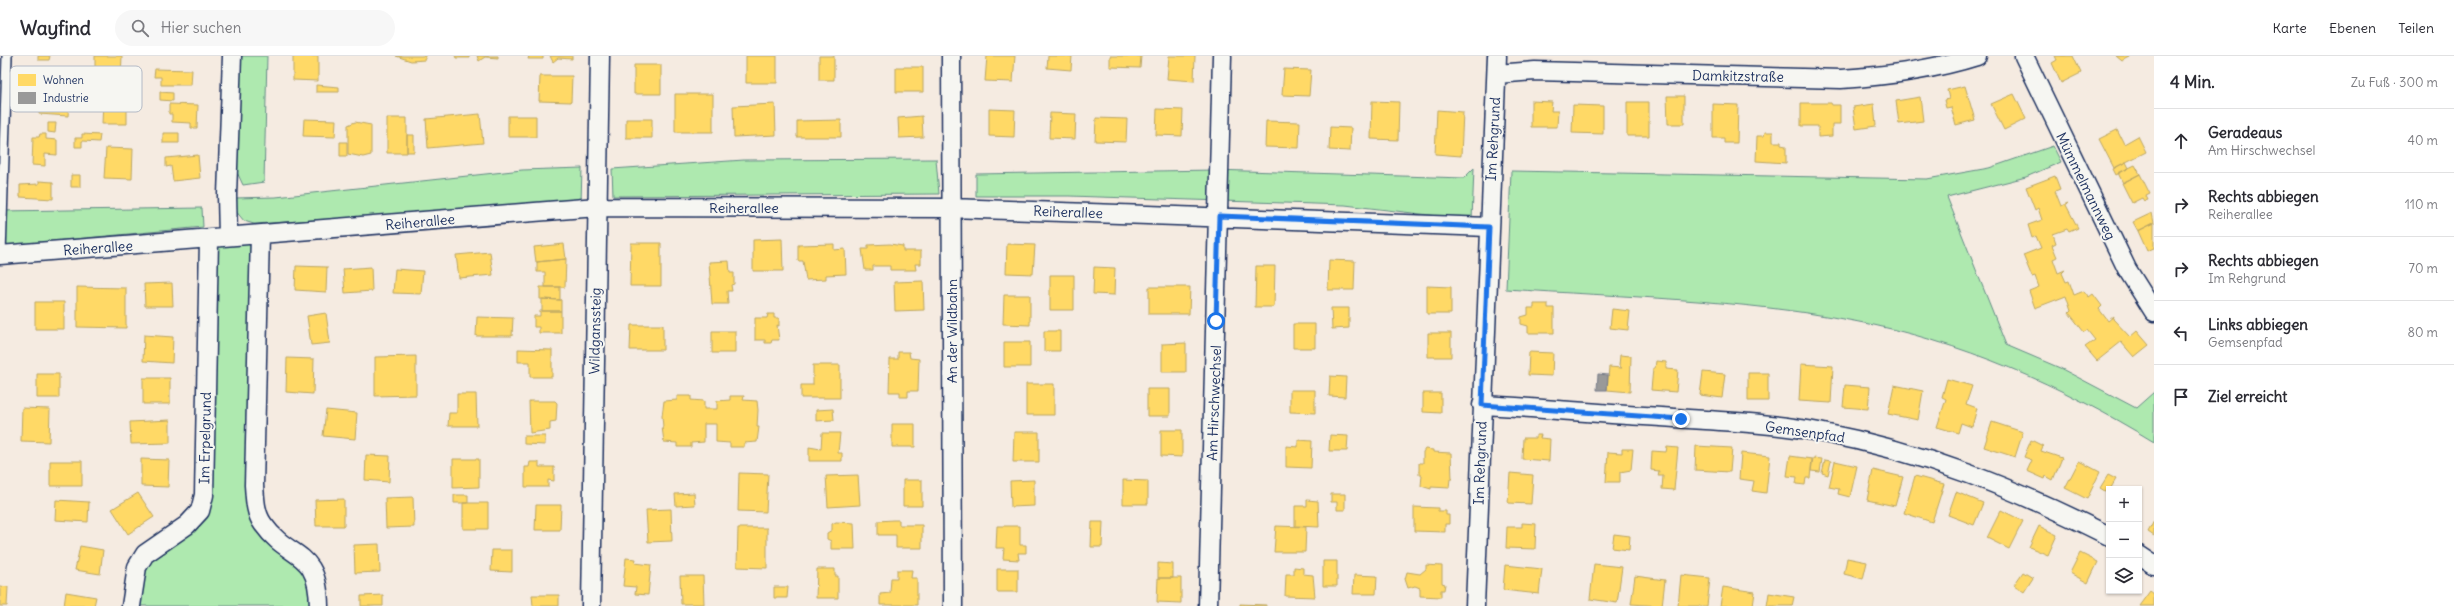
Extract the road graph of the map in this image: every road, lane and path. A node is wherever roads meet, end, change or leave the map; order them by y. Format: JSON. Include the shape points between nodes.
{"nodes":[{"id":1,"x":7,"y":56,"type":"edge"},
{"id":2,"x":232,"y":56,"type":"edge"},
{"id":3,"x":600,"y":56,"type":"edge"},
{"id":4,"x":951,"y":56,"type":"edge"},
{"id":5,"x":1222,"y":56,"type":"edge"},
{"id":6,"x":1497,"y":56,"type":"edge"},
{"id":7,"x":1977,"y":56,"type":"edge"},
{"id":8,"x":2024,"y":56,"type":"edge"},
{"id":9,"x":1497,"y":74,"type":"junction"},
{"id":10,"x":597,"y":207,"type":"junction"},
{"id":11,"x":950,"y":208,"type":"junction"},
{"id":12,"x":1219,"y":216,"type":"junction"},
{"id":13,"x":1489,"y":227,"type":"junction"},
{"id":14,"x":260,"y":235,"type":"junction"},
{"id":15,"x":228,"y":236,"type":"junction"},
{"id":16,"x":209,"y":240,"type":"junction"},
{"id":17,"x":1,"y":255,"type":"edge"},
{"id":18,"x":2154,"y":312,"type":"edge"},
{"id":19,"x":1482,"y":405,"type":"junction"},
{"id":20,"x":2106,"y":534,"type":"edge"},
{"id":21,"x":2142,"y":557,"type":"edge"},
{"id":22,"x":2154,"y":565,"type":"edge"},
{"id":23,"x":131,"y":606,"type":"edge"},
{"id":24,"x":319,"y":606,"type":"edge"},
{"id":25,"x":591,"y":606,"type":"edge"},
{"id":26,"x":953,"y":606,"type":"edge"},
{"id":27,"x":1208,"y":606,"type":"edge"},
{"id":28,"x":1475,"y":606,"type":"edge"}],
"edges":[{"from":1,"to":17,"type":"lane"},
{"from":2,"to":15,"type":"street"},
{"from":3,"to":10,"type":"street","name":"Wildganssteig"},
{"from":4,"to":11,"type":"street","name":"An der Wildbahn"},
{"from":5,"to":12,"type":"street","name":"Am Hirschwechsel"},
{"from":6,"to":9,"type":"street","name":"Im Rehgrund"},
{"from":7,"to":9,"type":"street","name":"Damkitzstraße","via":[[1942,67],[1841,78],[1543,71]]},
{"from":8,"to":18,"type":"street","name":"Mümmelmannweg","via":[[2127,269]]},
{"from":9,"to":13,"type":"street","name":"Im Rehgrund"},
{"from":10,"to":11,"type":"street","name":"Reiherallee"},
{"from":10,"to":14,"type":"street","name":"Reiherallee"},
{"from":10,"to":25,"type":"street","name":"Wildganssteig"},
{"from":11,"to":12,"type":"street","name":"Reiherallee"},
{"from":11,"to":26,"type":"street","name":"An der Wildbahn"},
{"from":12,"to":13,"type":"street","name":"Reiherallee"},
{"from":12,"to":27,"type":"street","name":"Am Hirschwechsel"},
{"from":13,"to":19,"type":"street","name":"Im Rehgrund"},
{"from":14,"to":15,"type":"street","name":"Reiherallee"},
{"from":14,"to":24,"type":"street","via":[[254,485],[256,508],[262,524],[279,541],[310,564],[317,579]]},
{"from":15,"to":16,"type":"street","name":"Reiherallee"},
{"from":16,"to":17,"type":"street","name":"Reiherallee"},
{"from":16,"to":23,"type":"street","name":"Im Erpelgrund","via":[[204,495],[200,511],[187,525],[145,554],[137,567]]},
{"from":19,"to":20,"type":"street","name":"Gemsenpfad","via":[[1730,422],[1818,432],[1875,444],[1986,478]]},
{"from":19,"to":28,"type":"street","name":"Im Rehgrund"},
{"from":21,"to":22,"type":"street"}]}
